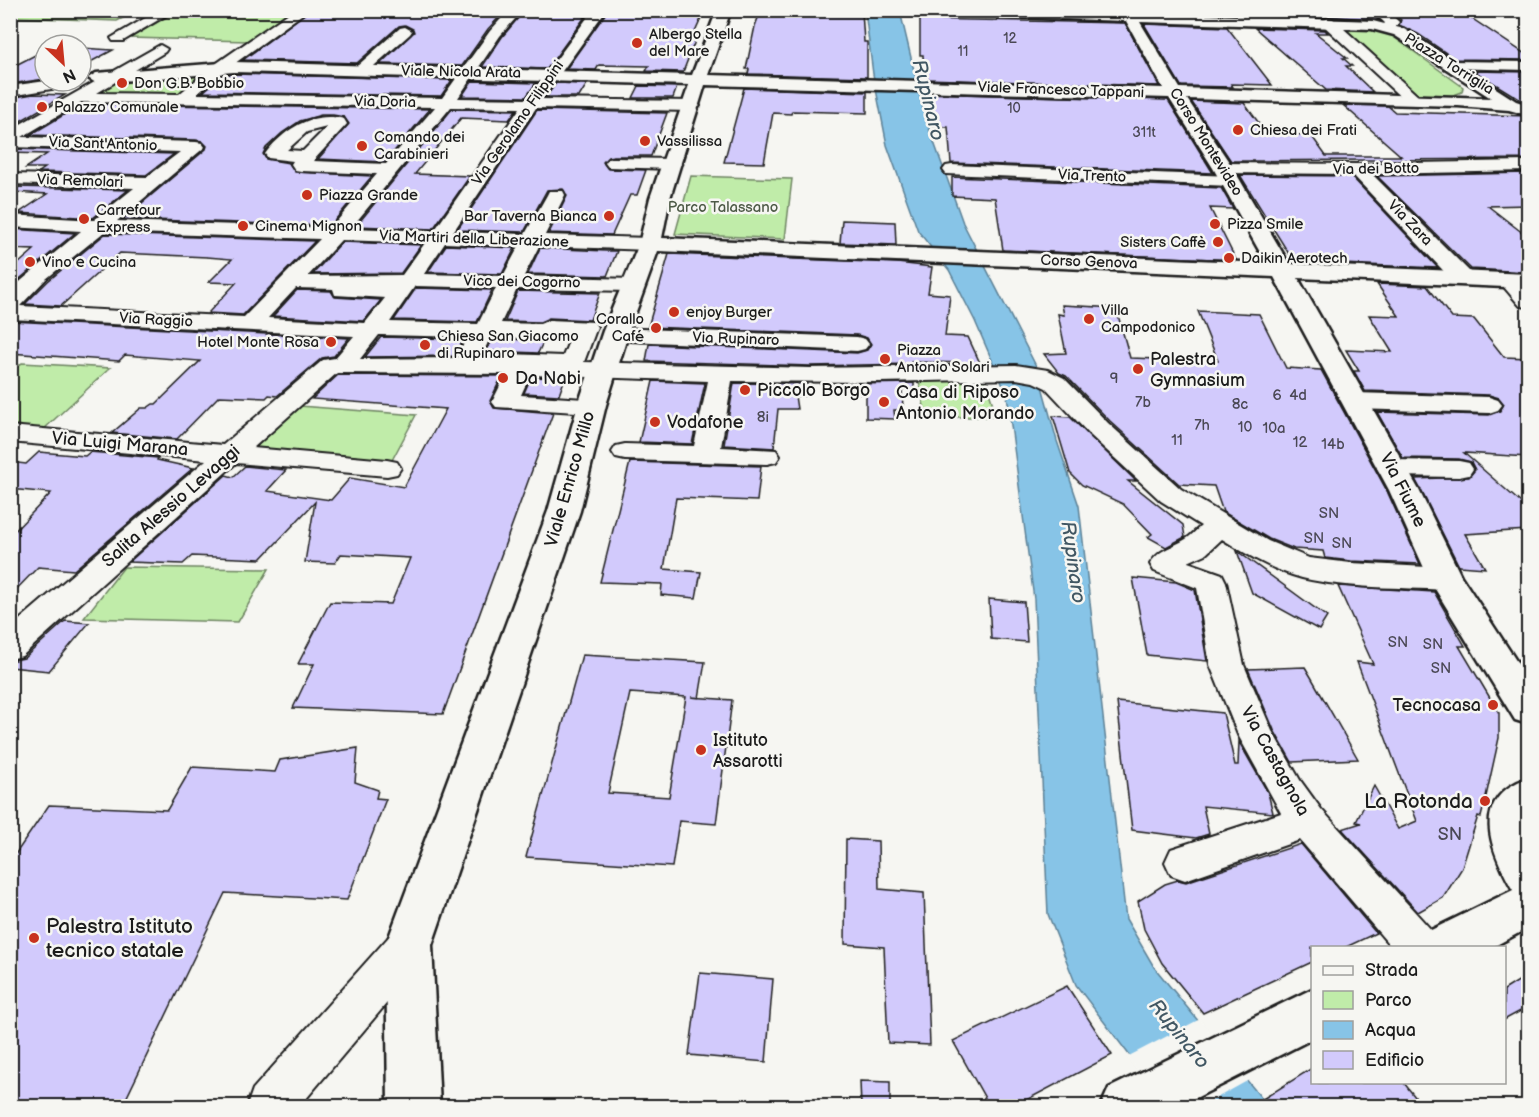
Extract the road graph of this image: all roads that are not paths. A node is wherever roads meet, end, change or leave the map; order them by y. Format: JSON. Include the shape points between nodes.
{"nodes":[{"id":1,"x":169,"y":10,"type":"edge"},
{"id":2,"x":302,"y":10,"type":"edge"},
{"id":3,"x":517,"y":10,"type":"edge"},
{"id":4,"x":600,"y":10,"type":"edge"},
{"id":5,"x":724,"y":10,"type":"edge"},
{"id":6,"x":926,"y":10,"type":"edge"},
{"id":7,"x":1377,"y":10,"type":"edge"},
{"id":8,"x":1128,"y":13,"type":"edge"},
{"id":9,"x":1328,"y":22,"type":"junction"},
{"id":10,"x":1388,"y":28,"type":"junction"},
{"id":11,"x":405,"y":31,"type":"dead end"},
{"id":12,"x":118,"y":38,"type":"dead end"},
{"id":13,"x":160,"y":49,"type":"dead end"},
{"id":14,"x":222,"y":66,"type":"junction"},
{"id":15,"x":1453,"y":66,"type":"junction"},
{"id":16,"x":1528,"y":66,"type":"edge"},
{"id":17,"x":361,"y":70,"type":"junction"},
{"id":18,"x":471,"y":72,"type":"junction"},
{"id":19,"x":22,"y":74,"type":"dead end"},
{"id":20,"x":33,"y":74,"type":"edge"},
{"id":21,"x":552,"y":75,"type":"junction"},
{"id":22,"x":114,"y":76,"type":"junction"},
{"id":23,"x":93,"y":78,"type":"edge"},
{"id":24,"x":700,"y":80,"type":"junction"},
{"id":25,"x":93,"y":83,"type":"edge"},
{"id":26,"x":1488,"y":89,"type":"junction"},
{"id":27,"x":33,"y":90,"type":"edge"},
{"id":28,"x":10,"y":91,"type":"edge"},
{"id":29,"x":93,"y":91,"type":"edge"},
{"id":30,"x":72,"y":93,"type":"edge"},
{"id":31,"x":1175,"y":94,"type":"junction"},
{"id":32,"x":1413,"y":100,"type":"junction"},
{"id":33,"x":1458,"y":101,"type":"junction"},
{"id":34,"x":446,"y":103,"type":"junction"},
{"id":35,"x":531,"y":104,"type":"junction"},
{"id":36,"x":186,"y":106,"type":"junction"},
{"id":37,"x":692,"y":106,"type":"junction"},
{"id":38,"x":1528,"y":110,"type":"edge"},
{"id":39,"x":50,"y":113,"type":"junction"},
{"id":40,"x":10,"y":139,"type":"edge"},
{"id":41,"x":307,"y":157,"type":"dead end"},
{"id":42,"x":614,"y":163,"type":"dead end"},
{"id":43,"x":672,"y":164,"type":"junction"},
{"id":44,"x":1528,"y":166,"type":"edge"},
{"id":45,"x":390,"y":169,"type":"junction"},
{"id":46,"x":1357,"y":169,"type":"junction"},
{"id":47,"x":952,"y":170,"type":"dead end"},
{"id":48,"x":1227,"y":175,"type":"junction"},
{"id":49,"x":10,"y":179,"type":"edge"},
{"id":50,"x":150,"y":183,"type":"junction"},
{"id":51,"x":556,"y":195,"type":"dead end"},
{"id":52,"x":10,"y":221,"type":"edge"},
{"id":53,"x":97,"y":226,"type":"junction"},
{"id":54,"x":336,"y":234,"type":"junction"},
{"id":55,"x":440,"y":238,"type":"junction"},
{"id":56,"x":531,"y":242,"type":"junction"},
{"id":57,"x":650,"y":244,"type":"junction"},
{"id":58,"x":1280,"y":270,"type":"junction"},
{"id":59,"x":10,"y":274,"type":"edge"},
{"id":60,"x":39,"y":275,"type":"junction"},
{"id":61,"x":1463,"y":278,"type":"junction"},
{"id":62,"x":1519,"y":280,"type":"edge"},
{"id":63,"x":292,"y":282,"type":"junction"},
{"id":64,"x":510,"y":282,"type":"junction"},
{"id":65,"x":406,"y":284,"type":"junction"},
{"id":66,"x":633,"y":285,"type":"junction"},
{"id":67,"x":1528,"y":301,"type":"edge"},
{"id":68,"x":10,"y":303,"type":"edge"},
{"id":69,"x":10,"y":312,"type":"edge"},
{"id":70,"x":249,"y":325,"type":"junction"},
{"id":71,"x":374,"y":329,"type":"junction"},
{"id":72,"x":615,"y":335,"type":"junction"},
{"id":73,"x":779,"y":341,"type":"junction"},
{"id":74,"x":857,"y":344,"type":"dead end"},
{"id":75,"x":336,"y":365,"type":"junction"},
{"id":76,"x":521,"y":368,"type":"junction"},
{"id":77,"x":604,"y":370,"type":"junction"},
{"id":78,"x":779,"y":373,"type":"junction"},
{"id":79,"x":721,"y":374,"type":"junction"},
{"id":80,"x":1355,"y":401,"type":"junction"},
{"id":81,"x":592,"y":405,"type":"junction"},
{"id":82,"x":1489,"y":405,"type":"dead end"},
{"id":83,"x":10,"y":434,"type":"edge"},
{"id":84,"x":625,"y":452,"type":"dead end"},
{"id":85,"x":231,"y":454,"type":"junction"},
{"id":86,"x":706,"y":454,"type":"junction"},
{"id":87,"x":767,"y":456,"type":"dead end"},
{"id":88,"x":387,"y":468,"type":"dead end"},
{"id":89,"x":1391,"y":468,"type":"junction"},
{"id":90,"x":1459,"y":469,"type":"dead end"},
{"id":91,"x":1220,"y":525,"type":"junction"},
{"id":92,"x":1446,"y":579,"type":"junction"},
{"id":93,"x":10,"y":647,"type":"edge"},
{"id":94,"x":1528,"y":709,"type":"edge"},
{"id":95,"x":1528,"y":795,"type":"edge"},
{"id":96,"x":1307,"y":821,"type":"junction"},
{"id":97,"x":1185,"y":862,"type":"dead end"},
{"id":98,"x":1528,"y":876,"type":"edge"},
{"id":99,"x":1528,"y":905,"type":"edge"},
{"id":100,"x":409,"y":945,"type":"junction"},
{"id":101,"x":1418,"y":946,"type":"edge"},
{"id":102,"x":1447,"y":946,"type":"edge"},
{"id":103,"x":1311,"y":1014,"type":"edge"},
{"id":104,"x":1139,"y":1101,"type":"edge"},
{"id":105,"x":270,"y":1107,"type":"edge"},
{"id":106,"x":414,"y":1107,"type":"edge"}],
"edges":[{"from":1,"to":12,"type":"street"},
{"from":2,"to":14,"type":"street"},
{"from":3,"to":18,"type":"street","via":[[495,34]]},
{"from":4,"to":21,"type":"street","name":"Via Gerolamo Filippini"},
{"from":5,"to":24,"type":"main road","name":"Viale Enrico Millo"},
{"from":6,"to":8,"type":"main road"},
{"from":7,"to":10,"type":"street","via":[[1392,21]]},
{"from":8,"to":9,"type":"main road"},
{"from":8,"to":31,"type":"main road","name":"Corso Montevideo"},
{"from":9,"to":10,"type":"main road"},
{"from":9,"to":32,"type":"street"},
{"from":10,"to":15,"type":"main road","name":"Piazza Torriglia"},
{"from":11,"to":17,"type":"street"},
{"from":13,"to":22,"type":"street"},
{"from":14,"to":17,"type":"main road","name":"Viale Nicola Arata"},
{"from":14,"to":22,"type":"main road","name":"Viale Nicola Arata"},
{"from":14,"to":36,"type":"street"},
{"from":15,"to":16,"type":"street"},
{"from":15,"to":26,"type":"main road","name":"Piazza Torriglia"},
{"from":17,"to":18,"type":"main road","name":"Viale Nicola Arata"},
{"from":18,"to":21,"type":"main road","name":"Viale Nicola Arata"},
{"from":18,"to":34,"type":"street"},
{"from":19,"to":20,"type":"street"},
{"from":21,"to":24,"type":"main road","name":"Viale Nicola Arata"},
{"from":21,"to":35,"type":"street","name":"Via Gerolamo Filippini"},
{"from":22,"to":23,"type":"main road","name":"Viale Nicola Arata"},
{"from":22,"to":25,"type":"street"},
{"from":24,"to":31,"type":"main road","name":"Viale Francesco Tappani"},
{"from":24,"to":37,"type":"main road","name":"Viale Enrico Millo"},
{"from":26,"to":33,"type":"main road","name":"Viale Francesco Tappani"},
{"from":26,"to":38,"type":"main road","name":"Piazza Torriglia"},
{"from":27,"to":28,"type":"street"},
{"from":29,"to":36,"type":"street","name":"Via Doria"},
{"from":30,"to":39,"type":"street"},
{"from":31,"to":32,"type":"main road","name":"Viale Francesco Tappani"},
{"from":31,"to":48,"type":"main road","name":"Corso Montevideo"},
{"from":32,"to":33,"type":"main road","name":"Viale Francesco Tappani"},
{"from":33,"to":38,"type":"main road","name":"Viale Francesco Tappani"},
{"from":34,"to":35,"type":"street","name":"Via Doria"},
{"from":34,"to":36,"type":"street","name":"Via Doria"},
{"from":34,"to":45,"type":"street"},
{"from":35,"to":37,"type":"street","name":"Via Doria"},
{"from":35,"to":55,"type":"street","name":"Via Gerolamo Filippini"},
{"from":36,"to":39,"type":"street"},
{"from":37,"to":43,"type":"main road","name":"Viale Enrico Millo"},
{"from":39,"to":40,"type":"street"},
{"from":40,"to":50,"type":"street","name":"Via Sant'Antonio","via":[[196,147]]},
{"from":41,"to":45,"type":"street","via":[[301,166]]},
{"from":42,"to":43,"type":"street"},
{"from":43,"to":57,"type":"main road","name":"Viale Enrico Millo"},
{"from":44,"to":46,"type":"street","name":"Via dei Botto"},
{"from":45,"to":54,"type":"street"},
{"from":46,"to":48,"type":"street","name":"Via dei Botto"},
{"from":46,"to":61,"type":"street","name":"Via Zara"},
{"from":47,"to":48,"type":"street","name":"Via Trento"},
{"from":48,"to":58,"type":"main road","name":"Corso Montevideo"},
{"from":49,"to":50,"type":"street","name":"Via Remolari"},
{"from":50,"to":53,"type":"street"},
{"from":51,"to":56,"type":"street"},
{"from":52,"to":53,"type":"street","name":"Via Martiri della Liberazione"},
{"from":53,"to":54,"type":"street","name":"Via Martiri della Liberazione"},
{"from":53,"to":60,"type":"street"},
{"from":54,"to":55,"type":"street","name":"Via Martiri della Liberazione"},
{"from":54,"to":63,"type":"street"},
{"from":55,"to":56,"type":"street","name":"Via Martiri della Liberazione"},
{"from":55,"to":65,"type":"street","name":"Via Gerolamo Filippini"},
{"from":56,"to":57,"type":"street","name":"Via Martiri della Liberazione"},
{"from":56,"to":64,"type":"street"},
{"from":57,"to":58,"type":"main road","name":"Corso Genova"},
{"from":57,"to":66,"type":"main road","name":"Viale Enrico Millo"},
{"from":58,"to":61,"type":"main road","name":"Corso Genova"},
{"from":58,"to":80,"type":"main road","name":"Via Fiume"},
{"from":59,"to":60,"type":"street"},
{"from":60,"to":68,"type":"street"},
{"from":61,"to":62,"type":"main road","name":"Corso Genova"},
{"from":62,"to":67,"type":"street"},
{"from":63,"to":65,"type":"street","name":"Vico dei Cogorno","via":[[352,283],[343,290],[395,292]]},
{"from":63,"to":70,"type":"street"},
{"from":64,"to":65,"type":"street","name":"Vico dei Cogorno"},
{"from":64,"to":66,"type":"street","name":"Vico dei Cogorno"},
{"from":64,"to":71,"type":"street","name":"Via Raggio","via":[[486,331]]},
{"from":65,"to":71,"type":"street","name":"Salita Alessio Levaggi"},
{"from":66,"to":72,"type":"main road","name":"Viale Enrico Millo"},
{"from":69,"to":70,"type":"street","name":"Via Raggio"},
{"from":70,"to":71,"type":"street","name":"Via Raggio"},
{"from":71,"to":75,"type":"street","name":"Salita Alessio Levaggi"},
{"from":72,"to":73,"type":"street","name":"Via Rupinaro"},
{"from":72,"to":77,"type":"main road","name":"Viale Enrico Millo"},
{"from":73,"to":74,"type":"street","name":"Via Rupinaro"},
{"from":73,"to":78,"type":"street"},
{"from":75,"to":76,"type":"street"},
{"from":75,"to":85,"type":"street","name":"Salita Alessio Levaggi"},
{"from":76,"to":77,"type":"street"},
{"from":76,"to":81,"type":"street","via":[[505,402]]},
{"from":77,"to":79,"type":"street"},
{"from":77,"to":81,"type":"main road","name":"Viale Enrico Millo"},
{"from":78,"to":79,"type":"street"},
{"from":78,"to":91,"type":"street","via":[[1039,375],[1055,383],[1171,495]]},
{"from":79,"to":86,"type":"street"},
{"from":80,"to":82,"type":"street"},
{"from":80,"to":89,"type":"main road","name":"Via Fiume"},
{"from":81,"to":100,"type":"main road","name":"Viale Enrico Millo","via":[[564,511]]},
{"from":83,"to":85,"type":"street","name":"Via Luigi Marana"},
{"from":84,"to":86,"type":"street"},
{"from":85,"to":88,"type":"street","name":"Via Luigi Marana"},
{"from":85,"to":93,"type":"street","name":"Salita Alessio Levaggi"},
{"from":86,"to":87,"type":"street"},
{"from":89,"to":90,"type":"street"},
{"from":89,"to":92,"type":"main road","name":"Via Fiume"},
{"from":91,"to":92,"type":"street","via":[[1258,548],[1304,568]]},
{"from":91,"to":96,"type":"street","name":"Via Castagnola","via":[[1196,547],[1165,564],[1211,582],[1230,671],[1256,735]]},
{"from":92,"to":94,"type":"main road","name":"Via Fiume"},
{"from":95,"to":98,"type":"main road","via":[[1514,808],[1509,828],[1515,853]]},
{"from":96,"to":97,"type":"street"},
{"from":96,"to":101,"type":"street","name":"Via Castagnola"},
{"from":99,"to":102,"type":"main road"},
{"from":100,"to":105,"type":"street"},
{"from":100,"to":106,"type":"main road"},
{"from":103,"to":104,"type":"main road"}]}
